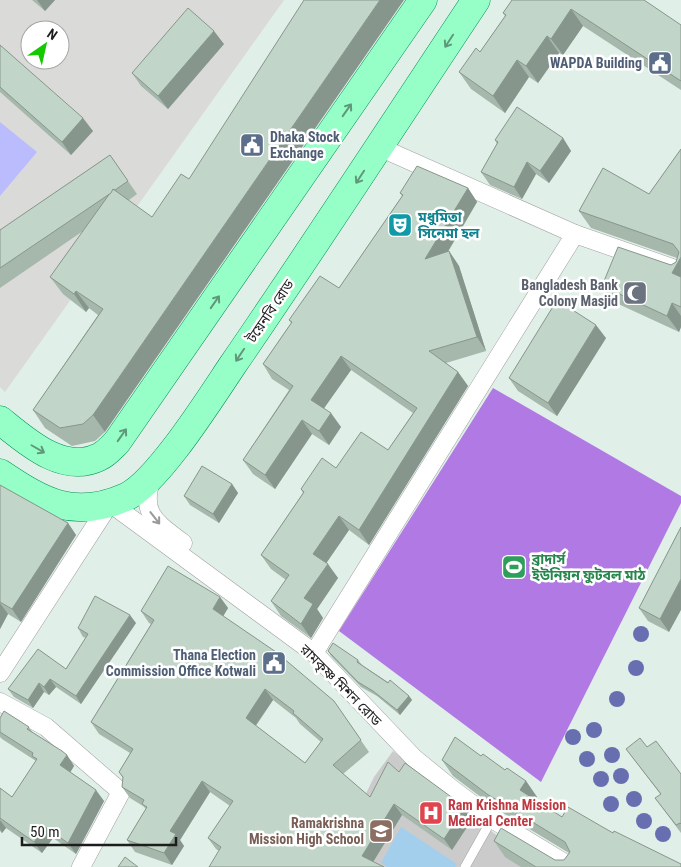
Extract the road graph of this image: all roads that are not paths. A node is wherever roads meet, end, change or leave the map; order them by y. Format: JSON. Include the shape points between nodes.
{"nodes":[{"id":1,"x":423,"y":0,"type":"edge"},
{"id":2,"x":476,"y":0,"type":"edge"},
{"id":3,"x":379,"y":147,"type":"junction"},
{"id":4,"x":575,"y":234,"type":"junction"},
{"id":5,"x":681,"y":271,"type":"edge"},
{"id":6,"x":0,"y":420,"type":"edge"},
{"id":7,"x":0,"y":473,"type":"edge"},
{"id":8,"x":153,"y":473,"type":"junction"},
{"id":9,"x":110,"y":503,"type":"junction"},
{"id":10,"x":222,"y":586,"type":"junction"},
{"id":11,"x":314,"y":653,"type":"junction"},
{"id":12,"x":0,"y":672,"type":"edge"},
{"id":13,"x":0,"y":702,"type":"edge"},
{"id":14,"x":492,"y":819,"type":"junction"},
{"id":15,"x":80,"y":867,"type":"edge"},
{"id":16,"x":465,"y":867,"type":"edge"},
{"id":17,"x":571,"y":867,"type":"edge"}],
"edges":[{"from":6,"to":1,"type":"main road","one_way":true,"via":[[38,450],[61,459],[95,459],[117,442]]},
{"from":2,"to":3,"type":"main road","name":"টয়েনবি রোড","one_way":true},
{"from":3,"to":4,"type":"street"},
{"from":3,"to":8,"type":"main road","name":"টয়েনবি রোড","one_way":true,"via":[[186,433]]},
{"from":4,"to":5,"type":"street"},
{"from":4,"to":11,"type":"street"},
{"from":7,"to":9,"type":"main road","name":"টয়েনবি রোড","via":[[39,497],[66,507],[85,509]]},
{"from":8,"to":9,"type":"main road","name":"টয়েনবি রোড","via":[[138,490]]},
{"from":8,"to":10,"type":"street","one_way":true,"via":[[146,496],[152,516],[210,564]]},
{"from":9,"to":10,"type":"street","name":"রামকৃষ্ণ মিশন রোড"},
{"from":9,"to":12,"type":"street"},
{"from":10,"to":11,"type":"street","name":"রামকৃষ্ণ মিশন রোড"},
{"from":11,"to":14,"type":"street","name":"রামকৃষ্ণ মিশন রোড","via":[[414,758]]},
{"from":13,"to":15,"type":"street","via":[[46,726],[121,792]]},
{"from":14,"to":16,"type":"lane"},
{"from":14,"to":17,"type":"street","name":"রামকৃষ্ণ মিশন রোড"}]}
